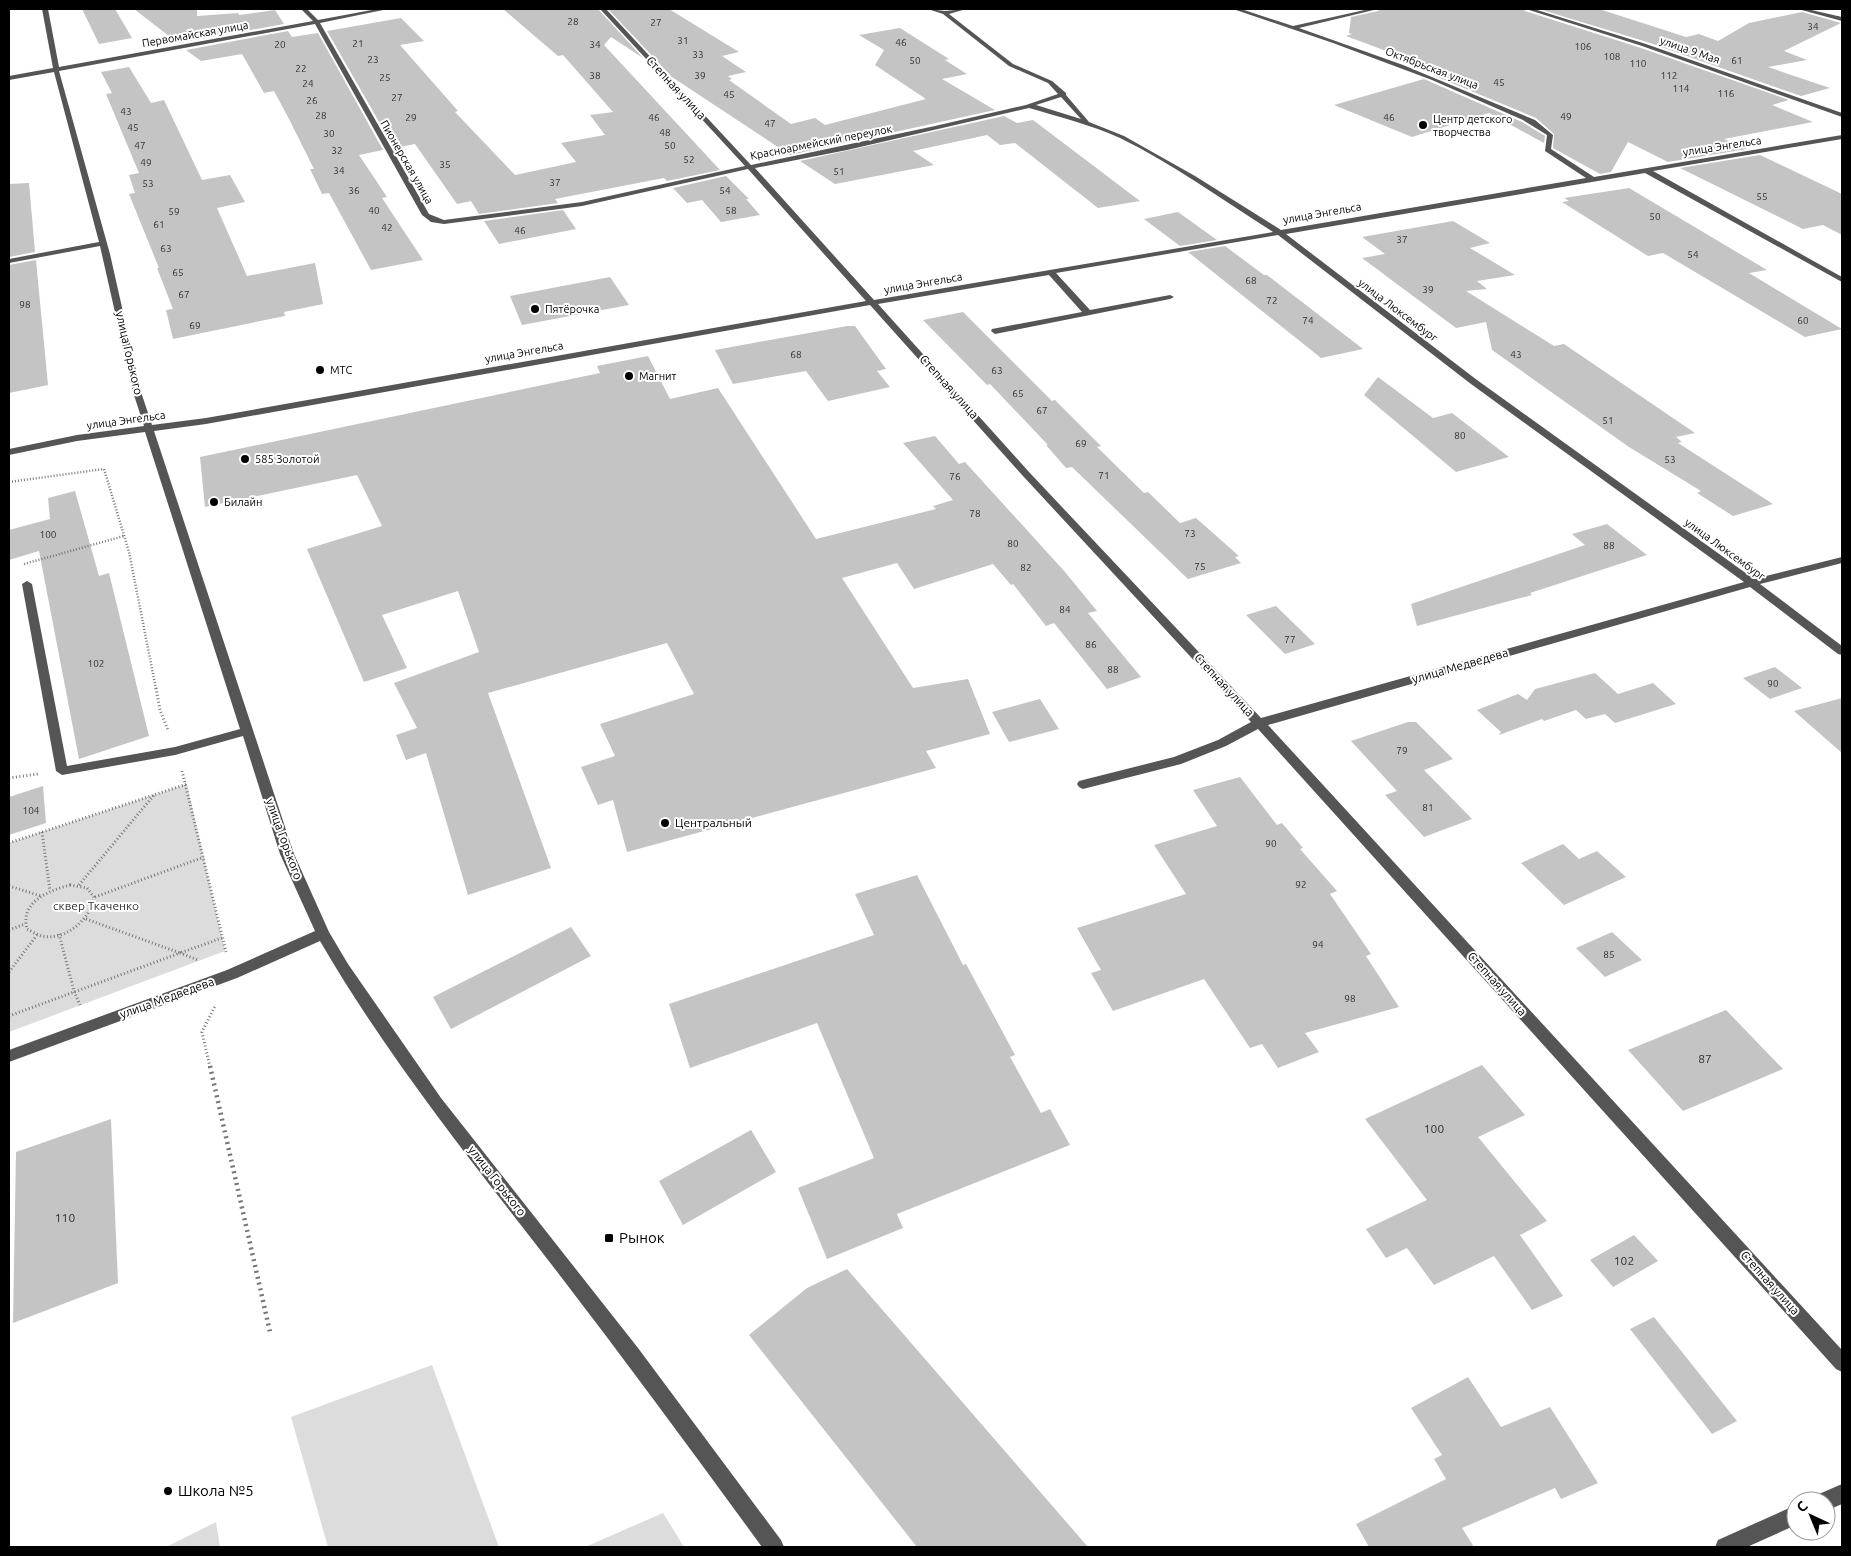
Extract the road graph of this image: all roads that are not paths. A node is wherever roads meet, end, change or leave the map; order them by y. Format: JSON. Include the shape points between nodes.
{"nodes":[{"id":1,"x":45,"y":9,"type":"edge"},
{"id":2,"x":304,"y":9,"type":"edge"},
{"id":3,"x":385,"y":9,"type":"edge"},
{"id":4,"x":603,"y":9,"type":"edge"},
{"id":5,"x":931,"y":9,"type":"edge"},
{"id":6,"x":963,"y":9,"type":"edge"},
{"id":7,"x":1236,"y":9,"type":"edge"},
{"id":8,"x":1376,"y":9,"type":"edge"},
{"id":9,"x":1530,"y":9,"type":"edge"},
{"id":10,"x":1801,"y":9,"type":"edge"},
{"id":11,"x":945,"y":13,"type":"junction"},
{"id":12,"x":1842,"y":19,"type":"edge"},
{"id":13,"x":316,"y":21,"type":"junction"},
{"id":14,"x":1294,"y":27,"type":"junction"},
{"id":15,"x":56,"y":69,"type":"junction"},
{"id":16,"x":9,"y":78,"type":"edge"},
{"id":17,"x":1064,"y":94,"type":"junction"},
{"id":18,"x":1028,"y":106,"type":"junction"},
{"id":19,"x":1842,"y":116,"type":"edge"},
{"id":20,"x":1087,"y":122,"type":"junction"},
{"id":21,"x":1842,"y":137,"type":"edge"},
{"id":22,"x":750,"y":167,"type":"junction"},
{"id":23,"x":1646,"y":170,"type":"junction"},
{"id":24,"x":1592,"y":179,"type":"junction"},
{"id":25,"x":582,"y":204,"type":"joint"},
{"id":26,"x":1278,"y":232,"type":"junction"},
{"id":27,"x":103,"y":243,"type":"junction"},
{"id":28,"x":9,"y":261,"type":"edge"},
{"id":29,"x":1050,"y":272,"type":"junction"},
{"id":30,"x":1842,"y":280,"type":"edge"},
{"id":31,"x":1170,"y":297,"type":"dead end"},
{"id":32,"x":874,"y":303,"type":"junction"},
{"id":33,"x":1088,"y":313,"type":"junction"},
{"id":34,"x":996,"y":331,"type":"dead end"},
{"id":35,"x":149,"y":428,"type":"junction"},
{"id":36,"x":9,"y":452,"type":"edge"},
{"id":37,"x":1842,"y":560,"type":"edge"},
{"id":38,"x":1752,"y":583,"type":"junction"},
{"id":39,"x":26,"y":584,"type":"dead end"},
{"id":40,"x":1842,"y":651,"type":"edge"},
{"id":41,"x":1259,"y":723,"type":"junction"},
{"id":42,"x":247,"y":731,"type":"junction"},
{"id":43,"x":1083,"y":784,"type":"dead end"},
{"id":44,"x":323,"y":934,"type":"junction"},
{"id":45,"x":9,"y":1056,"type":"edge"},
{"id":46,"x":1842,"y":1363,"type":"edge"},
{"id":47,"x":1786,"y":1520,"type":"edge"},
{"id":48,"x":774,"y":1547,"type":"edge"},
{"id":49,"x":1725,"y":1547,"type":"edge"}],
"edges":[{"from":1,"to":15,"type":"street","name":"улица Горького"},
{"from":2,"to":13,"type":"street","name":"Пионерская улица"},
{"from":3,"to":13,"type":"street","name":"Первомайская улица"},
{"from":4,"to":22,"type":"street","name":"Степная улица"},
{"from":5,"to":11,"type":"street","name":"улица Люксембург"},
{"from":6,"to":11,"type":"street"},
{"from":7,"to":14,"type":"street","name":"Октябрьская улица"},
{"from":8,"to":14,"type":"street"},
{"from":9,"to":19,"type":"street","name":"улица 9 Мая","via":[[1644,45]]},
{"from":10,"to":12,"type":"street"},
{"from":11,"to":17,"type":"street","name":"улица Люксембург","via":[[1010,64],[1050,82]]},
{"from":13,"to":15,"type":"street","name":"Первомайская улица"},
{"from":13,"to":25,"type":"street","name":"Пионерская улица","via":[[426,215],[444,222]]},
{"from":14,"to":24,"type":"street","name":"Октябрьская улица","via":[[1468,93],[1544,128],[1550,135],[1547,150]]},
{"from":15,"to":16,"type":"street","name":"Первомайская улица"},
{"from":15,"to":27,"type":"street","name":"улица Горького"},
{"from":17,"to":18,"type":"street","name":"Красноармейский переулок"},
{"from":17,"to":20,"type":"street","name":"улица Люксембург"},
{"from":18,"to":20,"type":"street"},
{"from":18,"to":22,"type":"street","name":"Красноармейский переулок"},
{"from":20,"to":26,"type":"street","name":"улица Люксембург","via":[[1193,176]]},
{"from":21,"to":23,"type":"street","name":"улица Энгельса"},
{"from":22,"to":25,"type":"street","name":"Красноармейский переулок"},
{"from":22,"to":32,"type":"street","name":"Степная улица"},
{"from":23,"to":24,"type":"street","name":"улица Энгельса"},
{"from":23,"to":30,"type":"street"},
{"from":24,"to":26,"type":"street","name":"улица Энгельса"},
{"from":26,"to":29,"type":"street","name":"улица Энгельса"},
{"from":26,"to":38,"type":"street","name":"улица Люксембург","via":[[1474,382]]},
{"from":27,"to":28,"type":"street"},
{"from":27,"to":35,"type":"street","name":"улица Горького","via":[[137,392]]},
{"from":29,"to":32,"type":"street","name":"улица Энгельса"},
{"from":29,"to":33,"type":"street"},
{"from":31,"to":33,"type":"street"},
{"from":32,"to":35,"type":"street","name":"улица Энгельса","via":[[206,421]]},
{"from":32,"to":41,"type":"street","name":"Степная улица","via":[[1026,474]]},
{"from":33,"to":34,"type":"street"},
{"from":35,"to":36,"type":"street","name":"улица Энгельса"},
{"from":35,"to":42,"type":"street","name":"улица Горького"},
{"from":37,"to":38,"type":"street","name":"улица Медведева"},
{"from":38,"to":40,"type":"street","name":"улица Люксембург"},
{"from":38,"to":41,"type":"street","name":"улица Медведева"},
{"from":39,"to":42,"type":"street","via":[[62,771],[176,751]]},
{"from":41,"to":43,"type":"street","name":"улица Медведева","via":[[1222,743],[1177,761]]},
{"from":41,"to":46,"type":"street","name":"Степная улица"},
{"from":42,"to":44,"type":"street","name":"улица Горького","via":[[287,854]]},
{"from":44,"to":45,"type":"street","name":"улица Медведева","via":[[232,974]]},
{"from":44,"to":48,"type":"street","name":"улица Горького","via":[[436,1103],[632,1354]]},
{"from":47,"to":49,"type":"street"}]}
